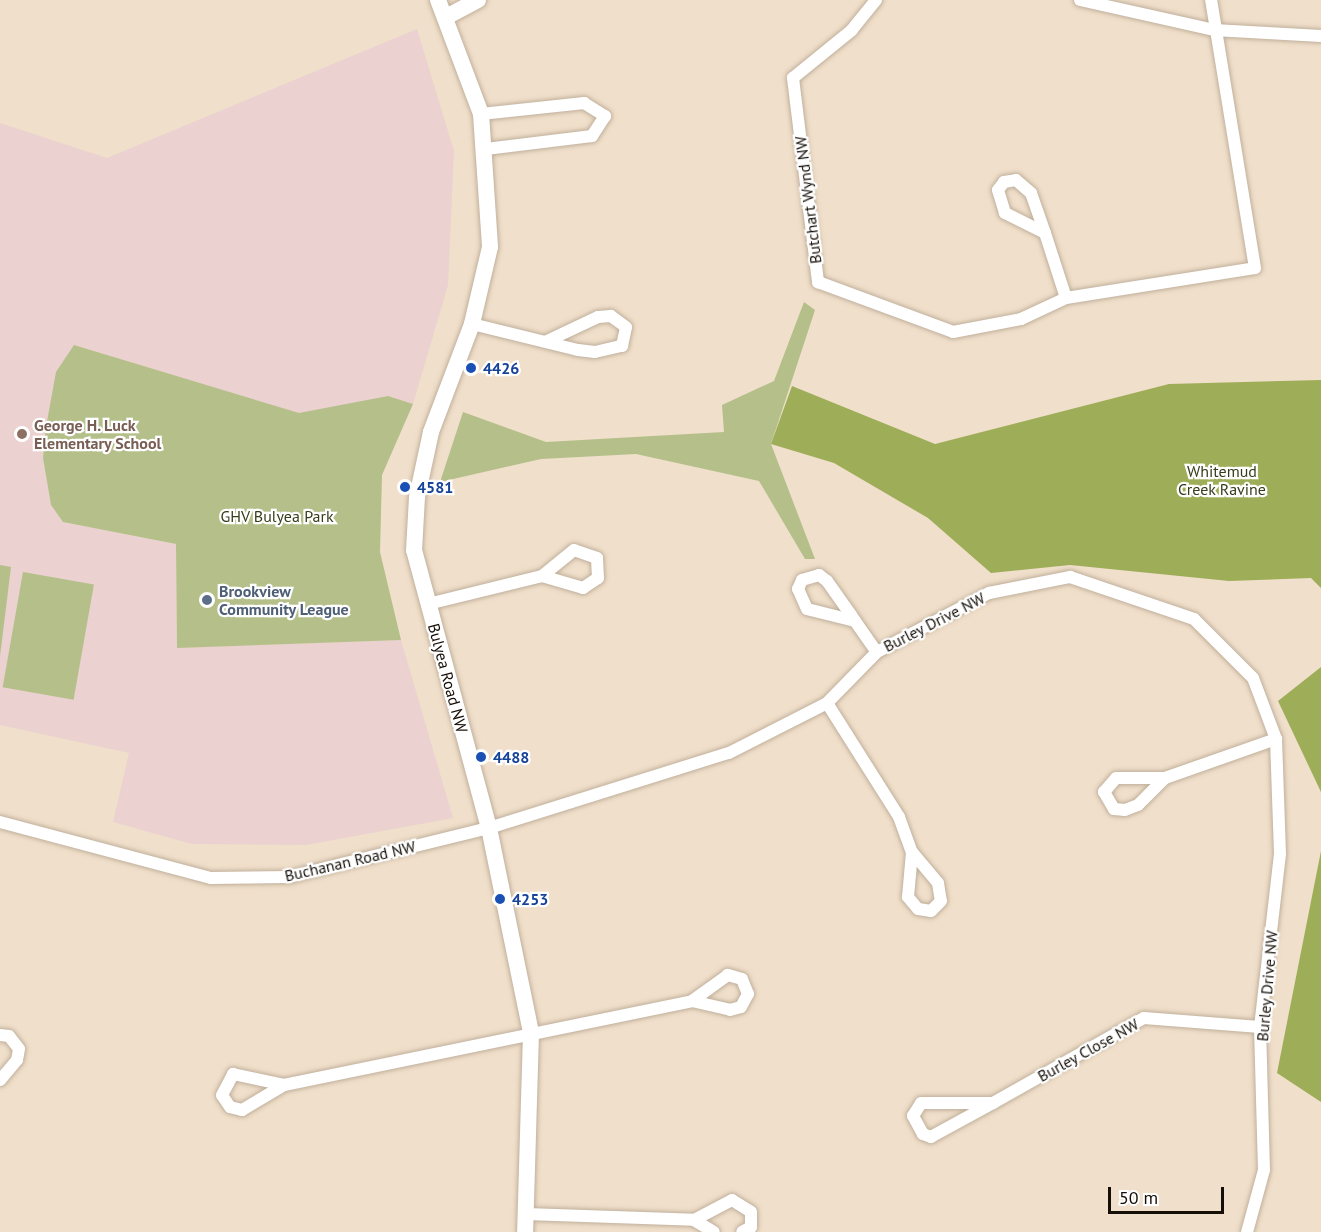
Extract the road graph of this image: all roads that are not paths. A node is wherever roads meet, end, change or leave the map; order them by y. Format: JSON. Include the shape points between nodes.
{"nodes":[{"id":1,"x":438,"y":0,"type":"edge"},
{"id":2,"x":478,"y":0,"type":"edge"},
{"id":3,"x":876,"y":0,"type":"edge"},
{"id":4,"x":1080,"y":0,"type":"edge"},
{"id":5,"x":1211,"y":0,"type":"edge"},
{"id":6,"x":448,"y":16,"type":"junction"},
{"id":7,"x":1214,"y":30,"type":"junction"},
{"id":8,"x":1321,"y":36,"type":"edge"},
{"id":9,"x":481,"y":114,"type":"junction"},
{"id":10,"x":486,"y":149,"type":"junction"},
{"id":11,"x":1045,"y":233,"type":"junction"},
{"id":12,"x":1066,"y":298,"type":"junction"},
{"id":13,"x":472,"y":324,"type":"junction"},
{"id":14,"x":547,"y":341,"type":"junction"},
{"id":15,"x":542,"y":576,"type":"dead end"},
{"id":16,"x":428,"y":604,"type":"junction"},
{"id":17,"x":855,"y":621,"type":"junction"},
{"id":18,"x":877,"y":651,"type":"junction"},
{"id":19,"x":826,"y":704,"type":"junction"},
{"id":20,"x":1276,"y":739,"type":"junction"},
{"id":21,"x":1165,"y":778,"type":"junction"},
{"id":22,"x":0,"y":822,"type":"edge"},
{"id":23,"x":489,"y":828,"type":"junction"},
{"id":24,"x":912,"y":852,"type":"junction"},
{"id":25,"x":692,"y":1001,"type":"dead end"},
{"id":26,"x":1260,"y":1027,"type":"junction"},
{"id":27,"x":531,"y":1033,"type":"junction"},
{"id":28,"x":0,"y":1035,"type":"edge"},
{"id":29,"x":0,"y":1080,"type":"edge"},
{"id":30,"x":285,"y":1084,"type":"junction"},
{"id":31,"x":993,"y":1103,"type":"junction"},
{"id":32,"x":526,"y":1214,"type":"junction"},
{"id":33,"x":694,"y":1220,"type":"junction"},
{"id":34,"x":525,"y":1232,"type":"edge"},
{"id":35,"x":714,"y":1232,"type":"edge"},
{"id":36,"x":742,"y":1232,"type":"edge"},
{"id":37,"x":1247,"y":1232,"type":"edge"}],
"edges":[{"from":1,"to":6,"type":"street","name":"Bulyea Road NW"},
{"from":2,"to":6,"type":"street"},
{"from":3,"to":12,"type":"street","name":"Butchart Wynd NW","via":[[852,30],[793,78],[818,282],[953,332],[1020,319]]},
{"from":4,"to":7,"type":"street"},
{"from":5,"to":7,"type":"street"},
{"from":6,"to":9,"type":"street","name":"Bulyea Road NW"},
{"from":7,"to":8,"type":"street"},
{"from":7,"to":12,"type":"street","name":"Butchart Wynd NW","via":[[1255,268]]},
{"from":9,"to":10,"type":"street","name":"Bulyea Road NW"},
{"from":9,"to":10,"type":"street","via":[[584,103],[605,116],[592,136]]},
{"from":10,"to":13,"type":"street","name":"Bulyea Road NW","via":[[490,247]]},
{"from":11,"to":11,"type":"street","via":[[1025,184],[1004,182],[998,190],[1005,213]]},
{"from":11,"to":12,"type":"street"},
{"from":13,"to":14,"type":"street"},
{"from":13,"to":16,"type":"street","name":"Bulyea Road NW","via":[[431,432],[417,497],[414,550]]},
{"from":14,"to":14,"type":"street","via":[[611,351],[622,345],[626,327],[611,316],[598,317]]},
{"from":15,"to":16,"type":"street","name":"Bulyea Road NW"},
{"from":16,"to":23,"type":"street","name":"Bulyea Road NW"},
{"from":17,"to":17,"type":"street","name":"Burley Drive NW","via":[[807,609],[798,589],[802,580],[819,575],[828,581]]},
{"from":17,"to":18,"type":"street","name":"Burley Drive NW"},
{"from":18,"to":19,"type":"street","name":"Burley Drive NW"},
{"from":18,"to":20,"type":"street","name":"Burley Drive NW","via":[[989,592],[1070,577],[1194,619],[1253,678]]},
{"from":19,"to":23,"type":"street","name":"Burley Drive NW","via":[[729,753]]},
{"from":19,"to":24,"type":"street","via":[[899,817]]},
{"from":20,"to":21,"type":"street"},
{"from":20,"to":26,"type":"street","name":"Burley Drive NW","via":[[1280,854]]},
{"from":21,"to":21,"type":"street","via":[[1116,778],[1104,792],[1114,809],[1125,810],[1138,805]]},
{"from":22,"to":23,"type":"street","name":"Buchanan Road NW","via":[[211,878],[289,877]]},
{"from":23,"to":27,"type":"street","name":"Bulyea Road NW"},
{"from":24,"to":24,"type":"street","via":[[942,893],[931,911],[918,909],[908,897]]},
{"from":25,"to":27,"type":"street"},
{"from":26,"to":31,"type":"street","name":"Burley Close NW","via":[[1144,1018]]},
{"from":26,"to":37,"type":"street","name":"Burley Drive NW","via":[[1264,1170]]},
{"from":27,"to":30,"type":"street"},
{"from":27,"to":32,"type":"street","name":"Bulyea Road NW"},
{"from":28,"to":29,"type":"street","via":[[9,1036],[19,1049],[17,1060]]},
{"from":30,"to":30,"type":"street","via":[[242,1110],[230,1107],[222,1095],[233,1074]]},
{"from":31,"to":31,"type":"street","name":"Burley Close NW","via":[[921,1103],[913,1116],[923,1134],[931,1137]]},
{"from":32,"to":33,"type":"street"},
{"from":32,"to":34,"type":"street","name":"Bulyea Road NW"},
{"from":33,"to":35,"type":"street"},
{"from":33,"to":36,"type":"street","via":[[732,1200],[750,1212],[751,1227]]}]}
